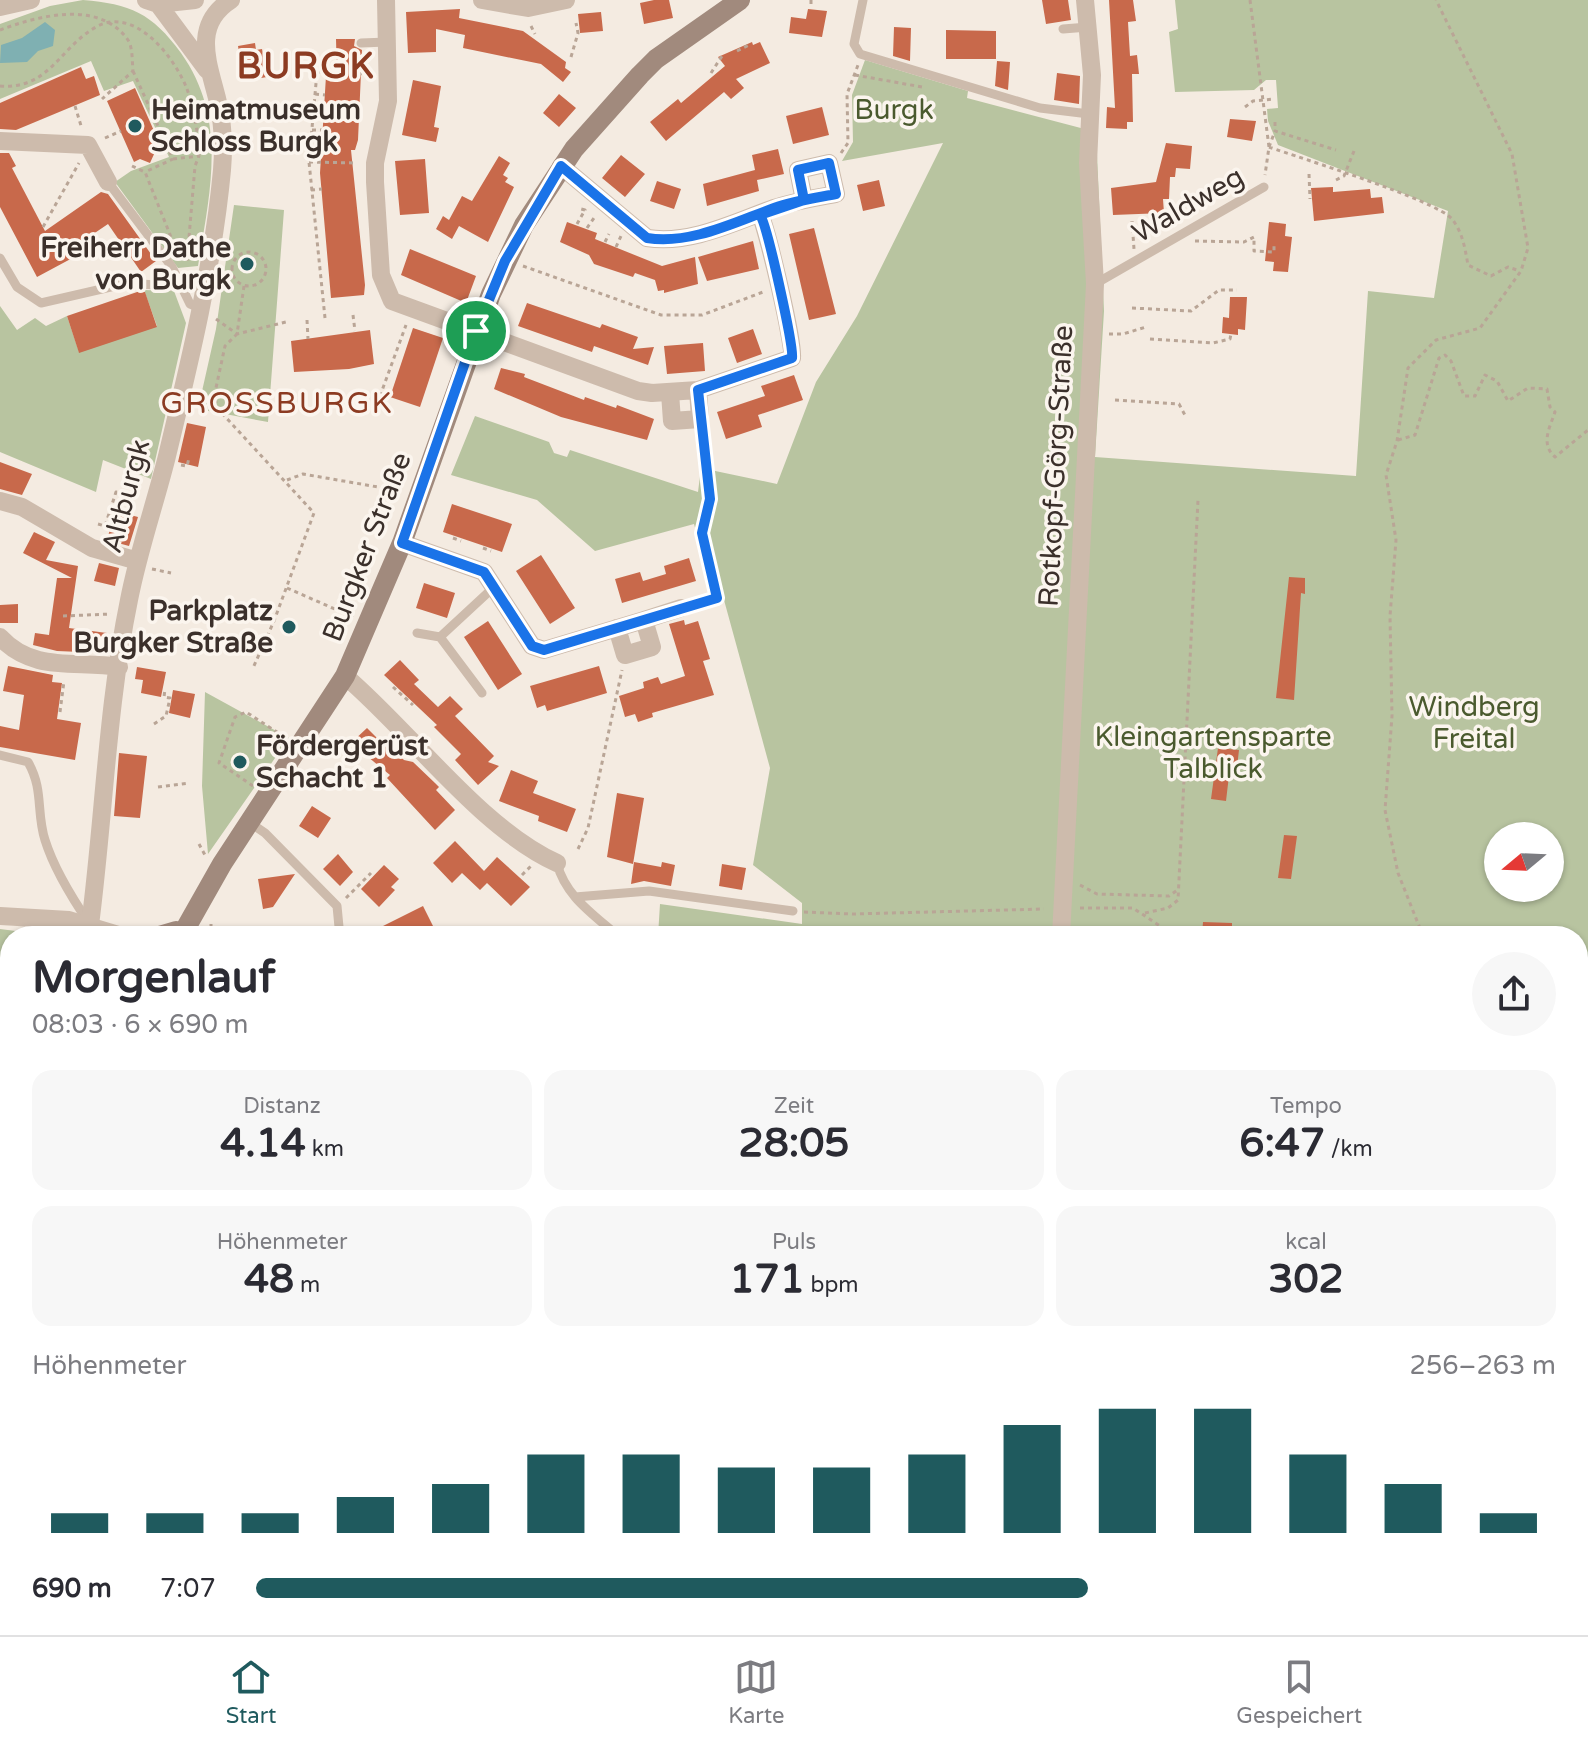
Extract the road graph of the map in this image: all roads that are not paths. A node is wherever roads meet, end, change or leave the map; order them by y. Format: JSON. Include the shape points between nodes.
{"nodes":[{"id":1,"x":31,"y":0,"type":"edge"},
{"id":2,"x":227,"y":0,"type":"edge"},
{"id":3,"x":386,"y":0,"type":"edge"},
{"id":4,"x":482,"y":0,"type":"edge"},
{"id":5,"x":566,"y":0,"type":"edge"},
{"id":6,"x":863,"y":0,"type":"edge"},
{"id":7,"x":1085,"y":0,"type":"edge"},
{"id":8,"x":171,"y":1,"type":"edge"},
{"id":9,"x":737,"y":1,"type":"edge"},
{"id":10,"x":0,"y":7,"type":"edge"},
{"id":11,"x":1089,"y":26,"type":"junction"},
{"id":12,"x":1063,"y":29,"type":"dead end"},
{"id":13,"x":387,"y":42,"type":"junction"},
{"id":14,"x":361,"y":43,"type":"dead end"},
{"id":15,"x":207,"y":70,"type":"junction"},
{"id":16,"x":1089,"y":114,"type":"junction"},
{"id":17,"x":0,"y":141,"type":"edge"},
{"id":18,"x":561,"y":166,"type":"junction"},
{"id":19,"x":108,"y":182,"type":"joint"},
{"id":20,"x":1264,"y":187,"type":"road end"},
{"id":21,"x":804,"y":200,"type":"junction"},
{"id":22,"x":760,"y":215,"type":"junction"},
{"id":23,"x":0,"y":258,"type":"edge"},
{"id":24,"x":1095,"y":284,"type":"junction"},
{"id":25,"x":183,"y":287,"type":"junction"},
{"id":26,"x":200,"y":308,"type":"junction"},
{"id":27,"x":476,"y":331,"type":"junction"},
{"id":28,"x":698,"y":390,"type":"junction"},
{"id":29,"x":670,"y":393,"type":"junction"},
{"id":30,"x":0,"y":501,"type":"edge"},
{"id":31,"x":402,"y":543,"type":"junction"},
{"id":32,"x":143,"y":565,"type":"junction"},
{"id":33,"x":494,"y":587,"type":"junction"},
{"id":34,"x":681,"y":608,"type":"road end"},
{"id":35,"x":644,"y":620,"type":"junction"},
{"id":36,"x":617,"y":628,"type":"junction"},
{"id":37,"x":417,"y":633,"type":"dead end"},
{"id":38,"x":0,"y":637,"type":"edge"},
{"id":39,"x":440,"y":637,"type":"junction"},
{"id":40,"x":119,"y":667,"type":"junction"},
{"id":41,"x":345,"y":676,"type":"junction"},
{"id":42,"x":482,"y":693,"type":"dead end"},
{"id":43,"x":0,"y":755,"type":"edge"},
{"id":44,"x":249,"y":822,"type":"junction"},
{"id":45,"x":557,"y":863,"type":"joint"},
{"id":46,"x":575,"y":897,"type":"junction"},
{"id":47,"x":793,"y":911,"type":"road end"},
{"id":48,"x":0,"y":916,"type":"edge"},
{"id":49,"x":90,"y":925,"type":"junction"},
{"id":50,"x":93,"y":926,"type":"edge"},
{"id":51,"x":190,"y":926,"type":"edge"},
{"id":52,"x":339,"y":926,"type":"edge"},
{"id":53,"x":607,"y":926,"type":"edge"},
{"id":54,"x":1061,"y":926,"type":"edge"}],
"edges":[{"from":1,"to":10,"type":"street"},
{"from":2,"to":15,"type":"street","name":"Altburgk","via":[[206,39]]},
{"from":3,"to":13,"type":"street"},
{"from":4,"to":5,"type":"street","via":[[528,8]]},
{"from":6,"to":16,"type":"lane","via":[[854,44],[860,54],[1040,108]]},
{"from":7,"to":11,"type":"street","name":"Rotkopf-Görg-Straße"},
{"from":8,"to":15,"type":"street"},
{"from":9,"to":18,"type":"main road","name":"Burgker Straße","via":[[656,59]]},
{"from":11,"to":12,"type":"lane"},
{"from":11,"to":16,"type":"street","name":"Rotkopf-Görg-Straße"},
{"from":13,"to":14,"type":"lane"},
{"from":13,"to":27,"type":"street","via":[[388,101],[375,163],[385,291],[392,301]]},
{"from":15,"to":26,"type":"street","name":"Altburgk","via":[[223,132],[222,169]]},
{"from":16,"to":24,"type":"street","name":"Rotkopf-Görg-Straße"},
{"from":17,"to":19,"type":"street","via":[[88,145]]},
{"from":18,"to":22,"type":"street","via":[[647,238],[664,240]]},
{"from":18,"to":27,"type":"main road","name":"Burgker Straße","via":[[505,261]]},
{"from":19,"to":25,"type":"lane"},
{"from":20,"to":24,"type":"lane","name":"Waldweg"},
{"from":21,"to":21,"type":"street","via":[[836,194],[829,163],[798,170]]},
{"from":21,"to":22,"type":"street"},
{"from":22,"to":28,"type":"street","via":[[770,239],[792,358]]},
{"from":23,"to":25,"type":"lane","via":[[17,287],[41,303],[128,283]]},
{"from":24,"to":54,"type":"street","name":"Rotkopf-Görg-Straße","via":[[1099,336]]},
{"from":25,"to":26,"type":"lane","via":[[190,304]]},
{"from":26,"to":32,"type":"street","name":"Altburgk"},
{"from":27,"to":29,"type":"street","via":[[638,391]]},
{"from":27,"to":31,"type":"main road","name":"Burgker Straße"},
{"from":28,"to":29,"type":"street"},
{"from":28,"to":29,"type":"street","via":[[700,419],[672,421]]},
{"from":30,"to":32,"type":"street","via":[[22,507],[92,548]]},
{"from":31,"to":33,"type":"street","via":[[484,572]]},
{"from":31,"to":41,"type":"main road","name":"Burgker Straße"},
{"from":32,"to":40,"type":"street","name":"Altburgk"},
{"from":33,"to":36,"type":"street","via":[[532,646],[544,650]]},
{"from":33,"to":39,"type":"lane"},
{"from":34,"to":35,"type":"street"},
{"from":35,"to":36,"type":"street"},
{"from":35,"to":36,"type":"street","via":[[652,647],[625,655]]},
{"from":37,"to":39,"type":"lane"},
{"from":38,"to":40,"type":"street","via":[[11,650],[47,663]]},
{"from":39,"to":42,"type":"lane"},
{"from":40,"to":49,"type":"street","name":"Altburgk"},
{"from":41,"to":44,"type":"main road","name":"Burgker Straße"},
{"from":41,"to":45,"type":"street","via":[[495,821]]},
{"from":43,"to":49,"type":"lane","via":[[28,762],[39,780],[44,839]]},
{"from":44,"to":51,"type":"main road","name":"Burgker Straße"},
{"from":44,"to":52,"type":"lane","via":[[337,906]]},
{"from":45,"to":46,"type":"lane","via":[[562,882]]},
{"from":46,"to":47,"type":"lane","via":[[649,891]]},
{"from":46,"to":53,"type":"lane"},
{"from":48,"to":49,"type":"street"},
{"from":49,"to":50,"type":"street"}]}
